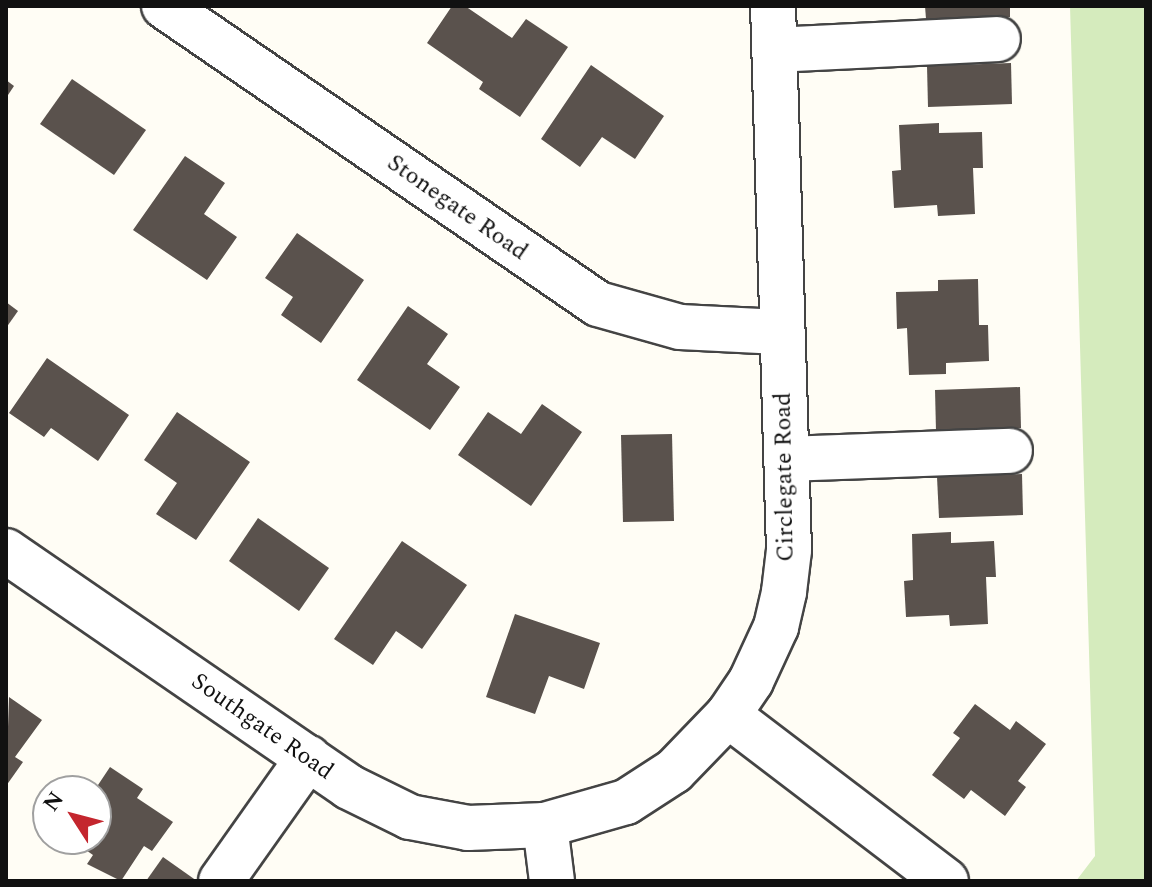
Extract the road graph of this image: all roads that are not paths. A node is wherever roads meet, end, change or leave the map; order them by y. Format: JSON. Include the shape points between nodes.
{"nodes":[{"id":1,"x":164,"y":6,"type":"edge"},
{"id":2,"x":773,"y":6,"type":"edge"},
{"id":3,"x":998,"y":39,"type":"dead end"},
{"id":4,"x":775,"y":50,"type":"junction"},
{"id":5,"x":780,"y":332,"type":"junction"},
{"id":6,"x":1010,"y":451,"type":"dead end"},
{"id":7,"x":787,"y":459,"type":"junction"},
{"id":8,"x":6,"y":551,"type":"edge"},
{"id":9,"x":728,"y":715,"type":"junction"},
{"id":10,"x":308,"y":758,"type":"junction"},
{"id":11,"x":545,"y":825,"type":"junction"},
{"id":12,"x":221,"y":881,"type":"edge"},
{"id":13,"x":552,"y":881,"type":"edge"},
{"id":14,"x":946,"y":881,"type":"edge"}],
"edges":[{"from":1,"to":5,"type":"street","name":"Stonegate Road","via":[[598,304],[680,327]]},
{"from":2,"to":4,"type":"street","name":"Circlegate Road"},
{"from":3,"to":4,"type":"street"},
{"from":4,"to":5,"type":"street","name":"Circlegate Road"},
{"from":5,"to":7,"type":"street","name":"Circlegate Road"},
{"from":6,"to":7,"type":"street"},
{"from":7,"to":9,"type":"street","name":"Circlegate Road","via":[[789,550],[776,627],[765,657]]},
{"from":8,"to":10,"type":"street","name":"Southgate Road"},
{"from":9,"to":11,"type":"street","name":"Circlegate Road","via":[[674,771],[637,795],[597,813]]},
{"from":9,"to":14,"type":"street"},
{"from":10,"to":11,"type":"street","name":"Southgate Road","via":[[359,793],[410,817],[468,828]]},
{"from":10,"to":12,"type":"street"},
{"from":11,"to":13,"type":"street"}]}
